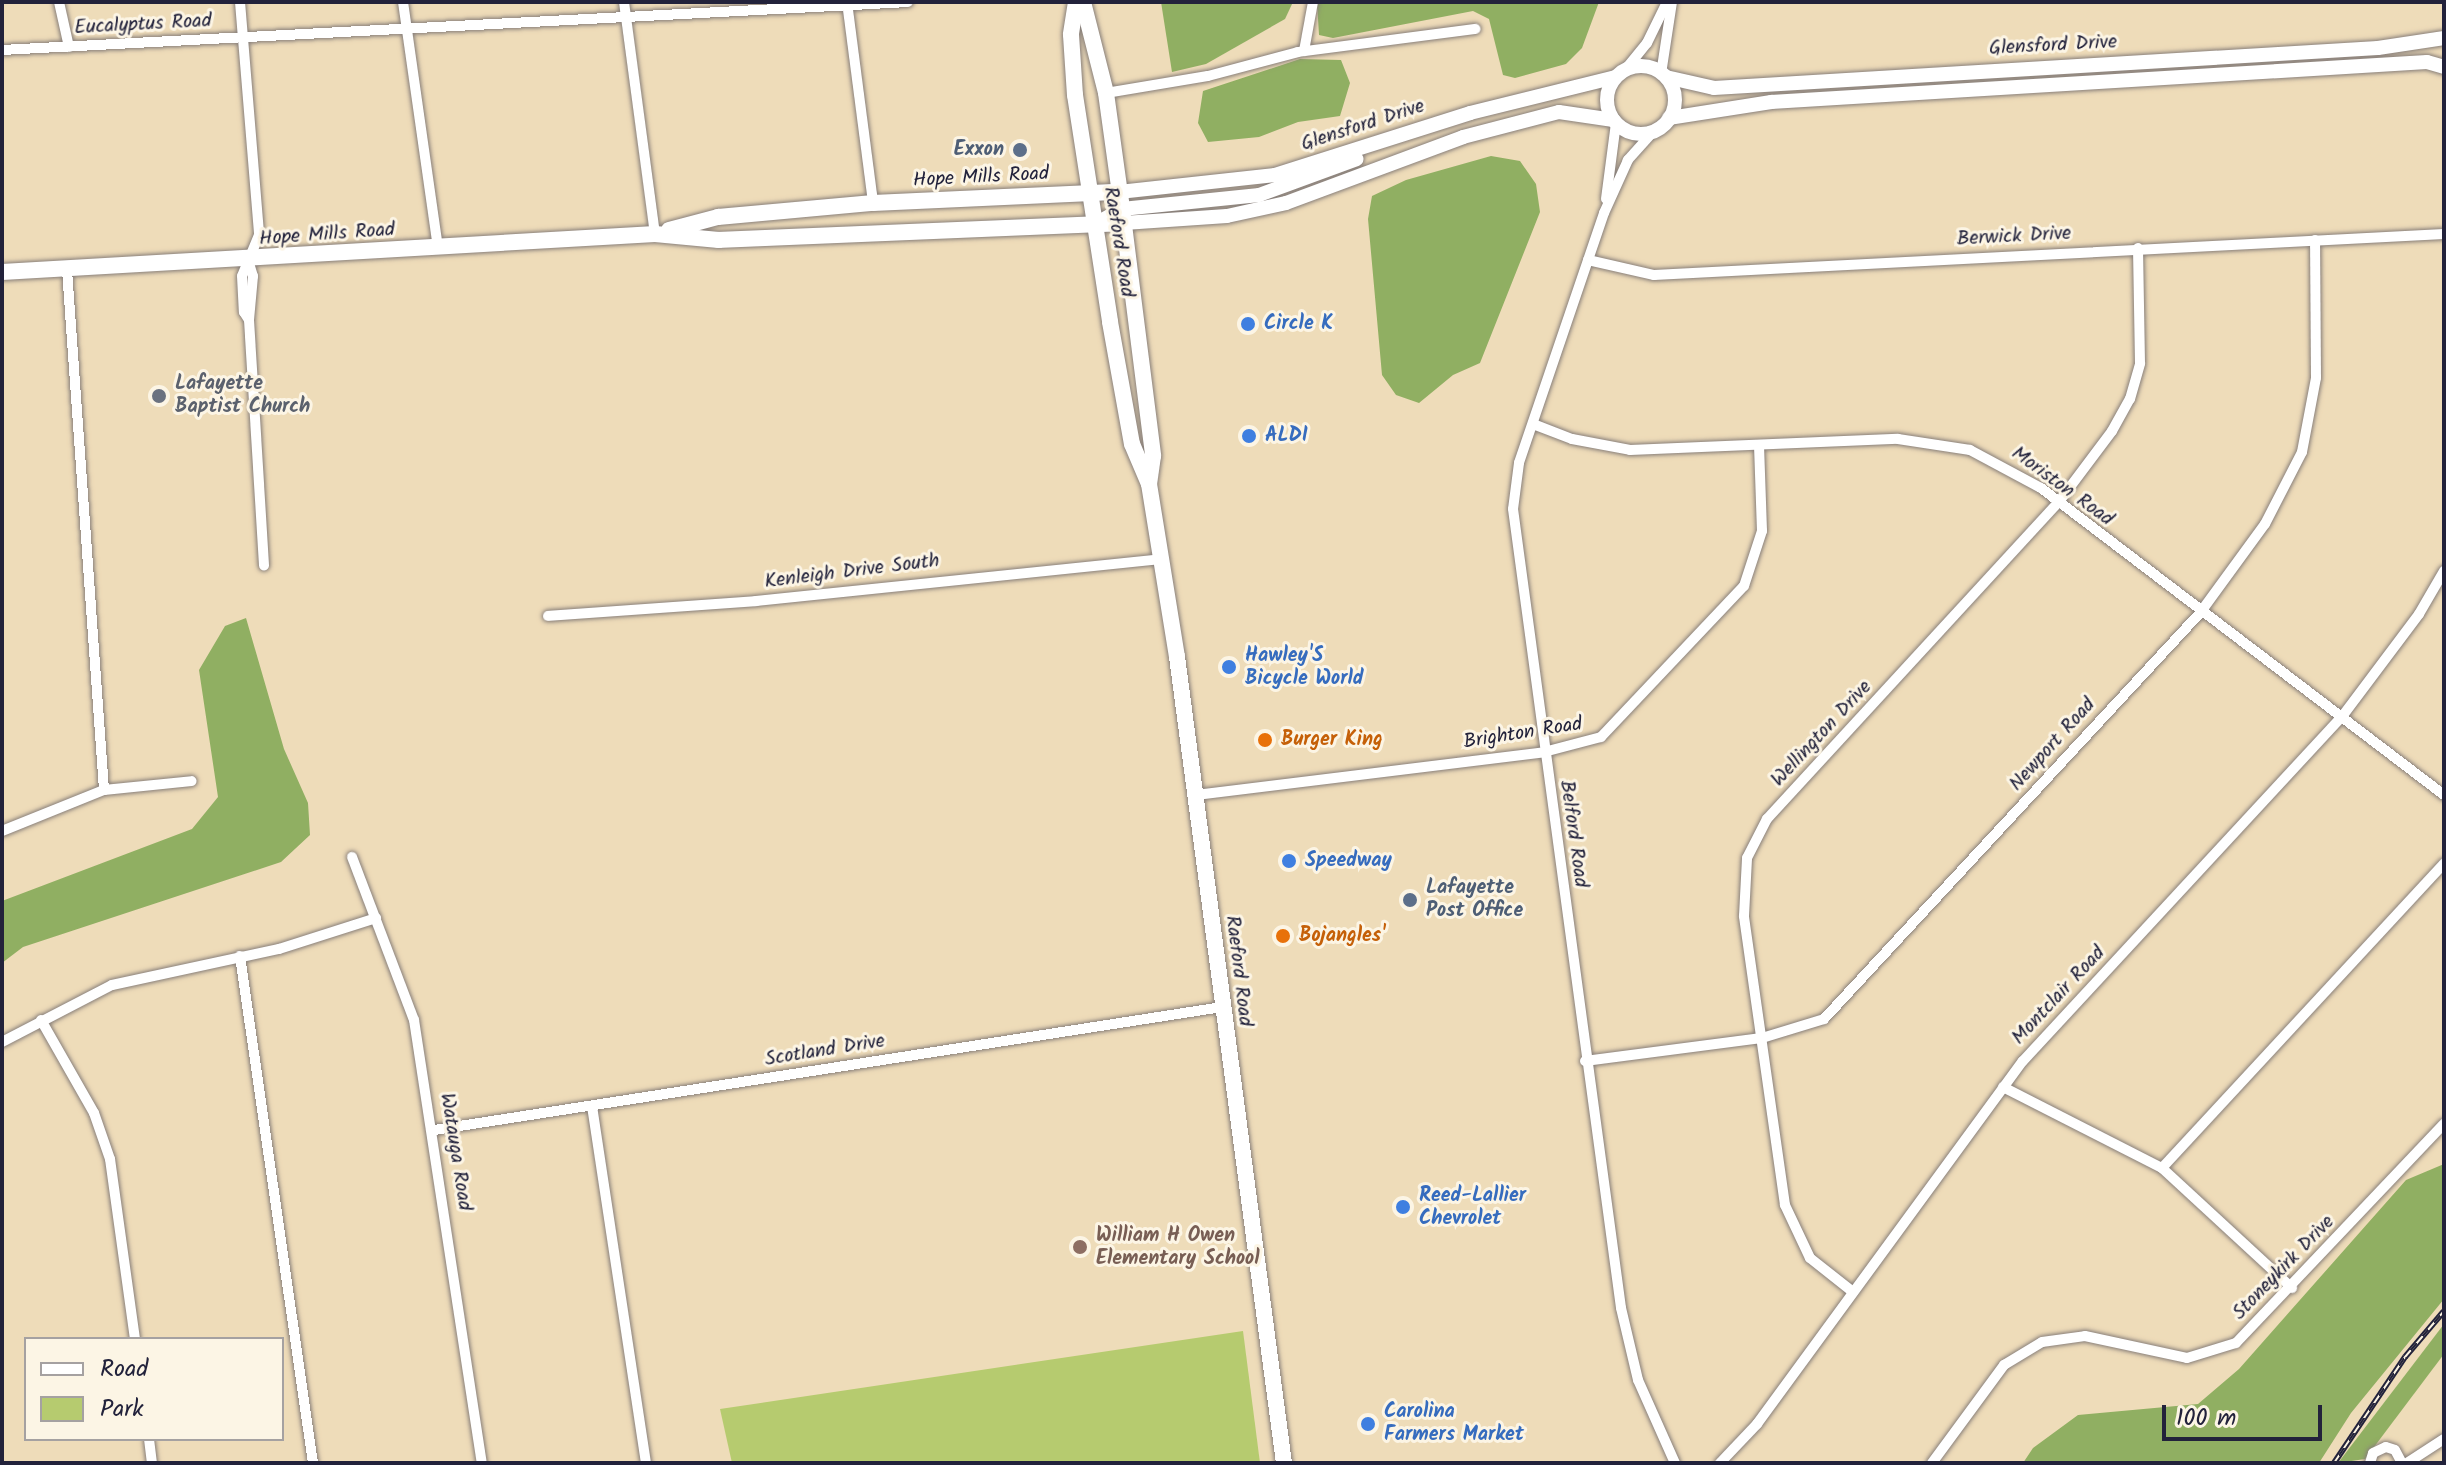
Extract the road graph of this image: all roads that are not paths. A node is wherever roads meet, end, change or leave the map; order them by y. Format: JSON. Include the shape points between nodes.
{"nodes":[{"id":1,"x":59,"y":2,"type":"edge"},
{"id":2,"x":240,"y":2,"type":"edge"},
{"id":3,"x":403,"y":2,"type":"edge"},
{"id":4,"x":624,"y":2,"type":"edge"},
{"id":5,"x":908,"y":2,"type":"edge"},
{"id":6,"x":1076,"y":2,"type":"edge"},
{"id":7,"x":1083,"y":2,"type":"edge"},
{"id":8,"x":1313,"y":2,"type":"edge"},
{"id":9,"x":1670,"y":2,"type":"edge"},
{"id":10,"x":848,"y":4,"type":"edge"},
{"id":11,"x":626,"y":16,"type":"junction"},
{"id":12,"x":407,"y":28,"type":"junction"},
{"id":13,"x":1476,"y":29,"type":"dead end"},
{"id":14,"x":246,"y":38,"type":"junction"},
{"id":15,"x":2444,"y":38,"type":"edge"},
{"id":16,"x":69,"y":47,"type":"junction"},
{"id":17,"x":2,"y":50,"type":"edge"},
{"id":18,"x":1304,"y":51,"type":"junction"},
{"id":19,"x":2444,"y":67,"type":"edge"},
{"id":20,"x":1620,"y":73,"type":"junction"},
{"id":21,"x":1664,"y":76,"type":"junction"},
{"id":22,"x":1106,"y":93,"type":"junction"},
{"id":23,"x":1669,"y":118,"type":"junction"},
{"id":24,"x":1615,"y":122,"type":"junction"},
{"id":25,"x":1653,"y":132,"type":"junction"},
{"id":26,"x":1090,"y":193,"type":"junction"},
{"id":27,"x":873,"y":203,"type":"junction"},
{"id":28,"x":1122,"y":208,"type":"junction"},
{"id":29,"x":1604,"y":213,"type":"junction"},
{"id":30,"x":1095,"y":224,"type":"junction"},
{"id":31,"x":655,"y":234,"type":"junction"},
{"id":32,"x":2444,"y":234,"type":"edge"},
{"id":33,"x":2315,"y":240,"type":"junction"},
{"id":34,"x":438,"y":248,"type":"junction"},
{"id":35,"x":2138,"y":248,"type":"junction"},
{"id":36,"x":248,"y":260,"type":"junction"},
{"id":37,"x":1588,"y":260,"type":"junction"},
{"id":38,"x":67,"y":270,"type":"junction"},
{"id":39,"x":2,"y":272,"type":"edge"},
{"id":40,"x":1533,"y":424,"type":"junction"},
{"id":41,"x":1759,"y":446,"type":"junction"},
{"id":42,"x":1149,"y":484,"type":"junction"},
{"id":43,"x":2058,"y":503,"type":"junction"},
{"id":44,"x":1161,"y":559,"type":"junction"},
{"id":45,"x":264,"y":566,"type":"dead end"},
{"id":46,"x":2444,"y":571,"type":"edge"},
{"id":47,"x":2200,"y":613,"type":"junction"},
{"id":48,"x":548,"y":616,"type":"dead end"},
{"id":49,"x":2341,"y":718,"type":"junction"},
{"id":50,"x":1544,"y":752,"type":"junction"},
{"id":51,"x":192,"y":781,"type":"dead end"},
{"id":52,"x":104,"y":790,"type":"junction"},
{"id":53,"x":1196,"y":795,"type":"junction"},
{"id":54,"x":2444,"y":795,"type":"edge"},
{"id":55,"x":2,"y":831,"type":"edge"},
{"id":56,"x":352,"y":857,"type":"dead end"},
{"id":57,"x":2444,"y":864,"type":"edge"},
{"id":58,"x":376,"y":918,"type":"junction"},
{"id":59,"x":240,"y":956,"type":"junction"},
{"id":60,"x":1222,"y":1007,"type":"junction"},
{"id":61,"x":41,"y":1020,"type":"junction"},
{"id":62,"x":1762,"y":1038,"type":"junction"},
{"id":63,"x":2,"y":1042,"type":"edge"},
{"id":64,"x":1585,"y":1061,"type":"junction"},
{"id":65,"x":2003,"y":1087,"type":"junction"},
{"id":66,"x":592,"y":1106,"type":"junction"},
{"id":67,"x":2444,"y":1124,"type":"edge"},
{"id":68,"x":434,"y":1130,"type":"junction"},
{"id":69,"x":2162,"y":1168,"type":"junction"},
{"id":70,"x":2292,"y":1288,"type":"junction"},
{"id":71,"x":1853,"y":1292,"type":"junction"},
{"id":72,"x":135,"y":1337,"type":"edge"},
{"id":73,"x":2444,"y":1439,"type":"edge"},
{"id":74,"x":149,"y":1441,"type":"edge"},
{"id":75,"x":152,"y":1463,"type":"edge"},
{"id":76,"x":313,"y":1463,"type":"edge"},
{"id":77,"x":482,"y":1463,"type":"edge"},
{"id":78,"x":646,"y":1463,"type":"edge"},
{"id":79,"x":1284,"y":1463,"type":"edge"},
{"id":80,"x":1675,"y":1463,"type":"edge"},
{"id":81,"x":1720,"y":1463,"type":"edge"},
{"id":82,"x":1932,"y":1463,"type":"edge"},
{"id":83,"x":2370,"y":1463,"type":"edge"},
{"id":84,"x":2404,"y":1463,"type":"edge"}],
"edges":[{"from":1,"to":16,"type":"street"},
{"from":2,"to":14,"type":"street"},
{"from":3,"to":12,"type":"street"},
{"from":4,"to":11,"type":"street"},
{"from":5,"to":10,"type":"street","name":"Eucalyptus Road"},
{"from":6,"to":26,"type":"main road","name":"Raeford Road","via":[[1074,82]]},
{"from":7,"to":22,"type":"main road","name":"Raeford Road"},
{"from":8,"to":18,"type":"street"},
{"from":9,"to":20,"type":"street","via":[[1647,43]]},
{"from":9,"to":21,"type":"street"},
{"from":10,"to":11,"type":"street","name":"Eucalyptus Road"},
{"from":10,"to":27,"type":"street"},
{"from":11,"to":12,"type":"street","name":"Eucalyptus Road"},
{"from":11,"to":31,"type":"street"},
{"from":12,"to":14,"type":"street","name":"Eucalyptus Road"},
{"from":12,"to":34,"type":"street"},
{"from":13,"to":18,"type":"street"},
{"from":14,"to":16,"type":"street","name":"Eucalyptus Road"},
{"from":14,"to":36,"type":"street","via":[[259,235]]},
{"from":15,"to":21,"type":"main road","name":"Glensford Drive","via":[[2378,48],[1714,88]]},
{"from":16,"to":17,"type":"street","name":"Eucalyptus Road"},
{"from":18,"to":22,"type":"street","via":[[1208,76]]},
{"from":19,"to":23,"type":"main road","name":"Glensford Drive","via":[[2427,62],[1771,102]]},
{"from":20,"to":21,"type":"main road","via":[[1647,66]]},
{"from":20,"to":24,"type":"main road","via":[[1607,98]]},
{"from":20,"to":28,"type":"main road","name":"Glensford Drive","via":[[1470,113],[1259,195]]},
{"from":21,"to":23,"type":"main road","via":[[1674,97]]},
{"from":22,"to":28,"type":"main road","name":"Raeford Road"},
{"from":23,"to":25,"type":"main road"},
{"from":24,"to":25,"type":"main road","via":[[1631,133]]},
{"from":24,"to":28,"type":"main road","name":"Glensford Drive","via":[[1559,112],[1463,137],[1286,203],[1227,216]]},
{"from":24,"to":29,"type":"street","name":"Belford Road"},
{"from":25,"to":29,"type":"street","name":"Belford Road","via":[[1628,160]]},
{"from":26,"to":27,"type":"main road","name":"Hope Mills Road"},
{"from":26,"to":28,"type":"main road","name":"Hope Mills Road"},
{"from":26,"to":30,"type":"main road","name":"Raeford Road"},
{"from":27,"to":31,"type":"main road","name":"Hope Mills Road","via":[[718,217]]},
{"from":28,"to":30,"type":"main road","name":"Hope Mills Road"},
{"from":28,"to":42,"type":"main road","name":"Raeford Road","via":[[1153,456]]},
{"from":29,"to":37,"type":"street","name":"Belford Road"},
{"from":30,"to":31,"type":"main road","name":"Hope Mills Road","via":[[719,240]]},
{"from":30,"to":42,"type":"main road","name":"Raeford Road","via":[[1132,444]]},
{"from":31,"to":34,"type":"main road","name":"Hope Mills Road"},
{"from":32,"to":33,"type":"street","name":"Berwick Drive"},
{"from":33,"to":35,"type":"street","name":"Berwick Drive"},
{"from":33,"to":47,"type":"street","name":"Newport Road","via":[[2316,378],[2302,452],[2265,524]]},
{"from":34,"to":36,"type":"main road","name":"Hope Mills Road"},
{"from":35,"to":37,"type":"street","name":"Berwick Drive","via":[[1654,275]]},
{"from":35,"to":43,"type":"street","name":"Wellington Drive","via":[[2137,378],[2112,431]]},
{"from":36,"to":38,"type":"main road","name":"Hope Mills Road"},
{"from":36,"to":45,"type":"street","via":[[242,276],[248,298]]},
{"from":37,"to":40,"type":"street","name":"Belford Road"},
{"from":38,"to":39,"type":"main road","name":"Hope Mills Road"},
{"from":38,"to":52,"type":"street"},
{"from":40,"to":41,"type":"street","name":"Moriston Road","via":[[1572,439],[1630,450]]},
{"from":40,"to":50,"type":"street","name":"Belford Road","via":[[1519,463],[1513,509]]},
{"from":41,"to":43,"type":"street","name":"Moriston Road","via":[[1898,439],[1948,444],[1997,461]]},
{"from":41,"to":50,"type":"street","name":"Brighton Road","via":[[1762,531],[1750,573],[1735,598],[1607,732],[1582,746]]},
{"from":42,"to":44,"type":"main road","name":"Raeford Road"},
{"from":43,"to":47,"type":"street","name":"Moriston Road"},
{"from":43,"to":62,"type":"street","name":"Wellington Drive","via":[[1759,831],[1747,858],[1743,894]]},
{"from":44,"to":48,"type":"street","name":"Kenleigh Drive South","via":[[756,601]]},
{"from":44,"to":53,"type":"main road","name":"Raeford Road"},
{"from":46,"to":49,"type":"street","name":"Montclair Road","via":[[2419,614]]},
{"from":47,"to":49,"type":"street","name":"Moriston Road"},
{"from":47,"to":62,"type":"street","name":"Newport Road","via":[[1836,1010],[1812,1025]]},
{"from":49,"to":54,"type":"street","name":"Moriston Road"},
{"from":49,"to":65,"type":"street","name":"Montclair Road"},
{"from":50,"to":53,"type":"street","name":"Brighton Road"},
{"from":50,"to":64,"type":"street","name":"Belford Road"},
{"from":51,"to":52,"type":"street"},
{"from":52,"to":55,"type":"street"},
{"from":53,"to":60,"type":"main road","name":"Raeford Road"},
{"from":56,"to":58,"type":"street","name":"Watauga Road"},
{"from":57,"to":69,"type":"street"},
{"from":58,"to":59,"type":"street","via":[[315,940]]},
{"from":58,"to":68,"type":"street","name":"Watauga Road","via":[[407,991]]},
{"from":59,"to":61,"type":"street","via":[[112,985]]},
{"from":59,"to":76,"type":"street"},
{"from":60,"to":66,"type":"street","name":"Scotland Drive"},
{"from":60,"to":79,"type":"main road","name":"Raeford Road"},
{"from":61,"to":63,"type":"street"},
{"from":61,"to":72,"type":"street","via":[[94,1113],[110,1159]]},
{"from":62,"to":64,"type":"street","name":"Newport Road"},
{"from":62,"to":71,"type":"street","name":"Wellington Drive","via":[[1789,1220],[1810,1258]]},
{"from":64,"to":80,"type":"street","name":"Belford Road","via":[[1628,1344],[1650,1414]]},
{"from":65,"to":69,"type":"street"},
{"from":65,"to":71,"type":"street","name":"Montclair Road"},
{"from":66,"to":68,"type":"street","name":"Scotland Drive"},
{"from":66,"to":78,"type":"street"},
{"from":67,"to":70,"type":"street","name":"Stoneykirk Drive"},
{"from":68,"to":77,"type":"street","name":"Watauga Road"},
{"from":69,"to":70,"type":"street"},
{"from":70,"to":82,"type":"street","name":"Stoneykirk Drive","via":[[2236,1343],[2202,1357],[2173,1357],[2085,1336],[2028,1347],[2004,1365]]},
{"from":71,"to":81,"type":"street","name":"Montclair Road","via":[[1757,1424]]},
{"from":73,"to":84,"type":"street"},
{"from":74,"to":75,"type":"street"},
{"from":83,"to":84,"type":"street","via":[[2373,1453],[2386,1447]]}]}
